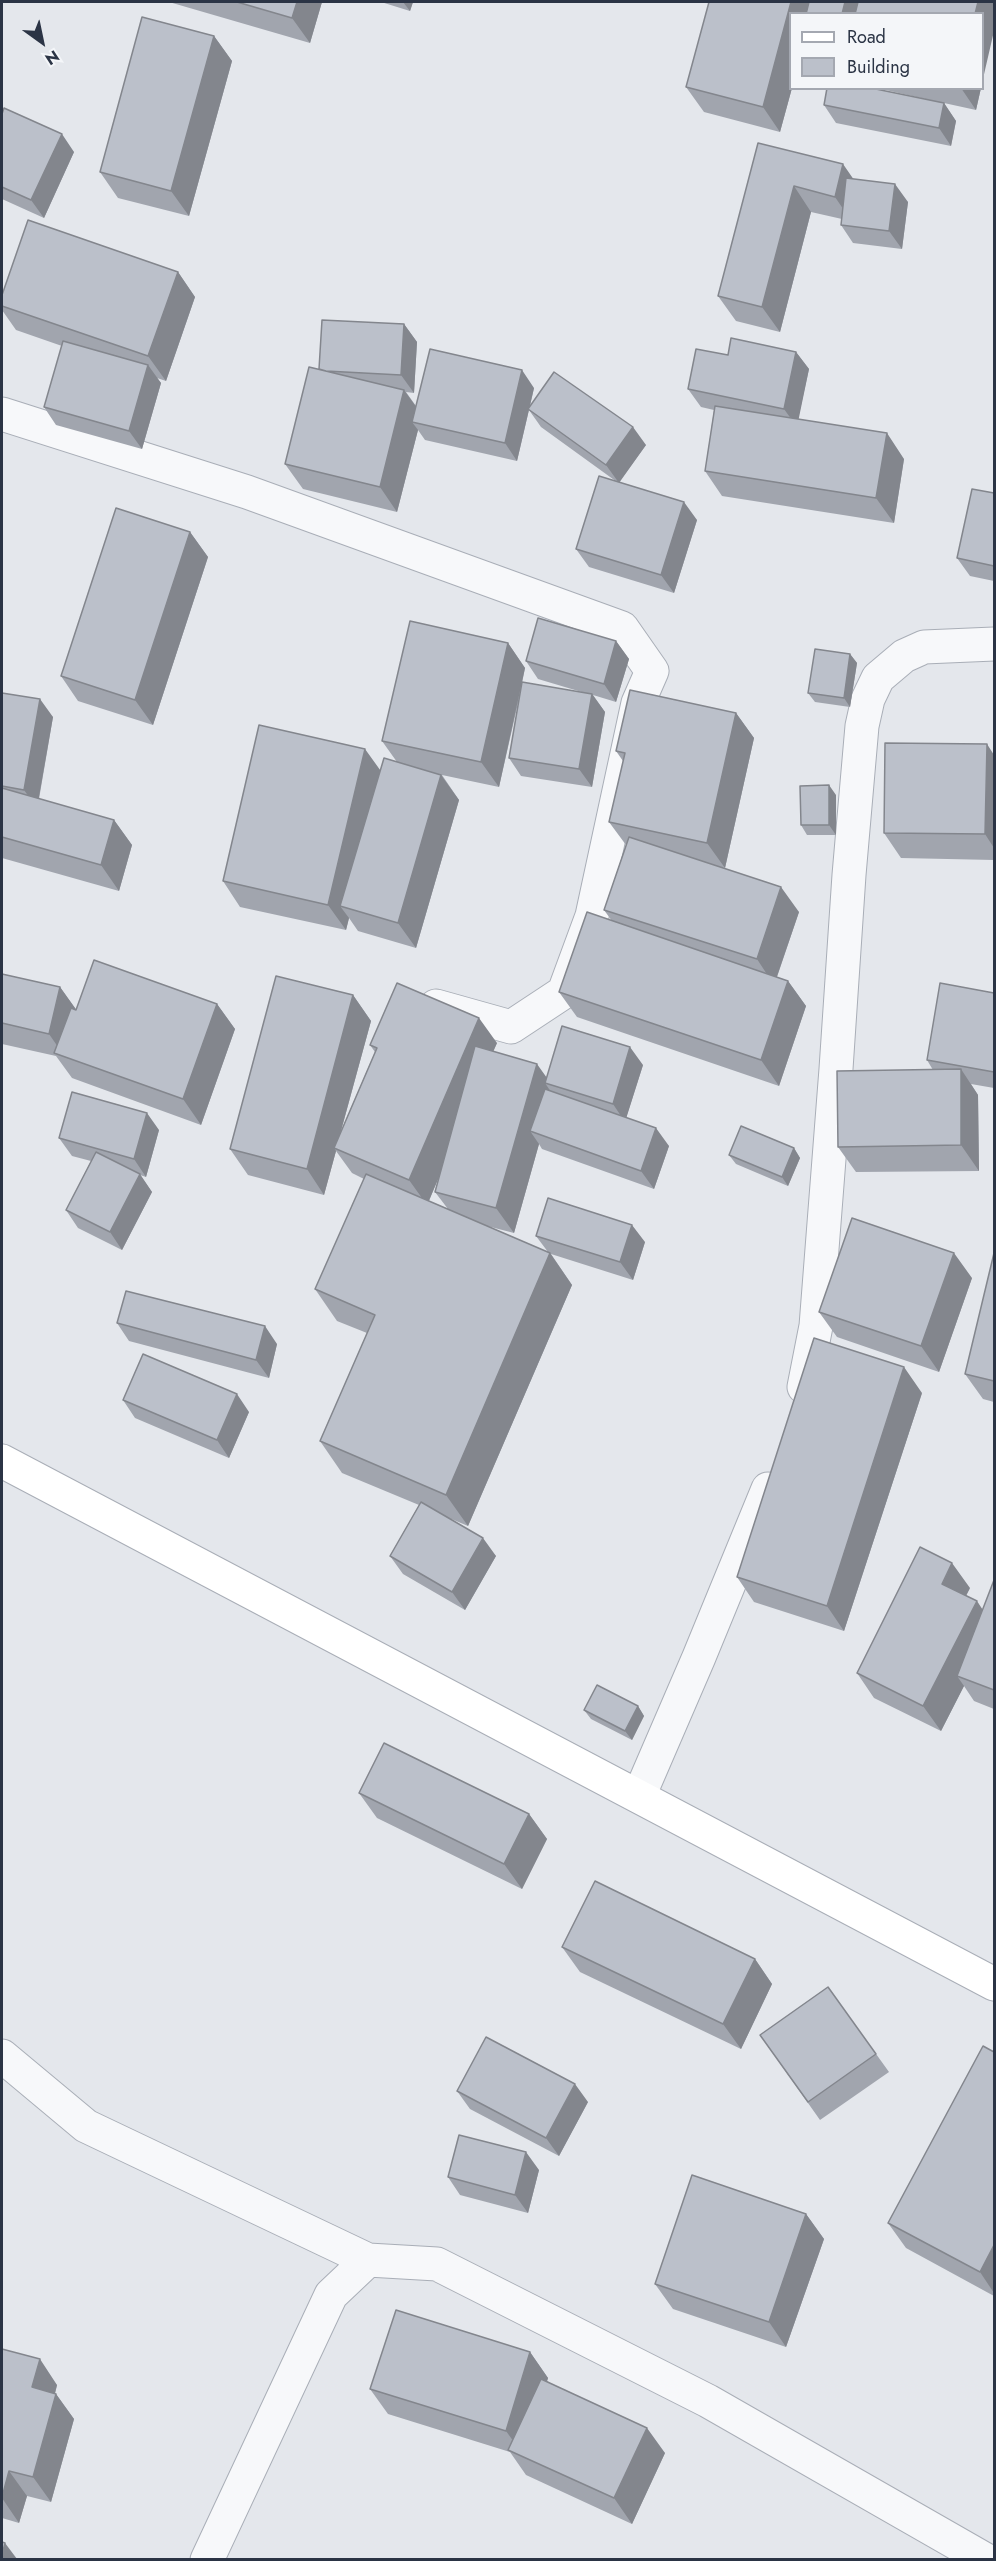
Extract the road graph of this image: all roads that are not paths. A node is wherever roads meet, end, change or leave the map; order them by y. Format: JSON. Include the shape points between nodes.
{"nodes":[{"id":1,"x":2,"y":414,"type":"edge"},
{"id":2,"x":994,"y":644,"type":"edge"},
{"id":3,"x":412,"y":999,"type":"edge"},
{"id":4,"x":794,"y":1418,"type":"edge"},
{"id":5,"x":779,"y":1459,"type":"edge"},
{"id":6,"x":2,"y":1461,"type":"edge"},
{"id":7,"x":639,"y":1796,"type":"junction"},
{"id":8,"x":994,"y":1984,"type":"edge"},
{"id":9,"x":2,"y":2056,"type":"edge"},
{"id":10,"x":368,"y":2260,"type":"junction"},
{"id":11,"x":207,"y":2559,"type":"edge"},
{"id":12,"x":986,"y":2559,"type":"edge"}],
"edges":[{"from":1,"to":3,"type":"street","via":[[247,492],[622,628],[652,671],[638,703],[591,916],[564,992],[511,1027]]},
{"from":2,"to":4,"type":"street","via":[[924,647],[904,656],[878,678],[868,699],[862,726],[849,875],[816,1326]]},
{"from":5,"to":7,"type":"street"},
{"from":6,"to":7,"type":"street"},
{"from":7,"to":8,"type":"street"},
{"from":9,"to":10,"type":"street","via":[[86,2126]]},
{"from":10,"to":11,"type":"street","via":[[331,2295]]},
{"from":10,"to":12,"type":"street","via":[[437,2264],[708,2402]]}]}
